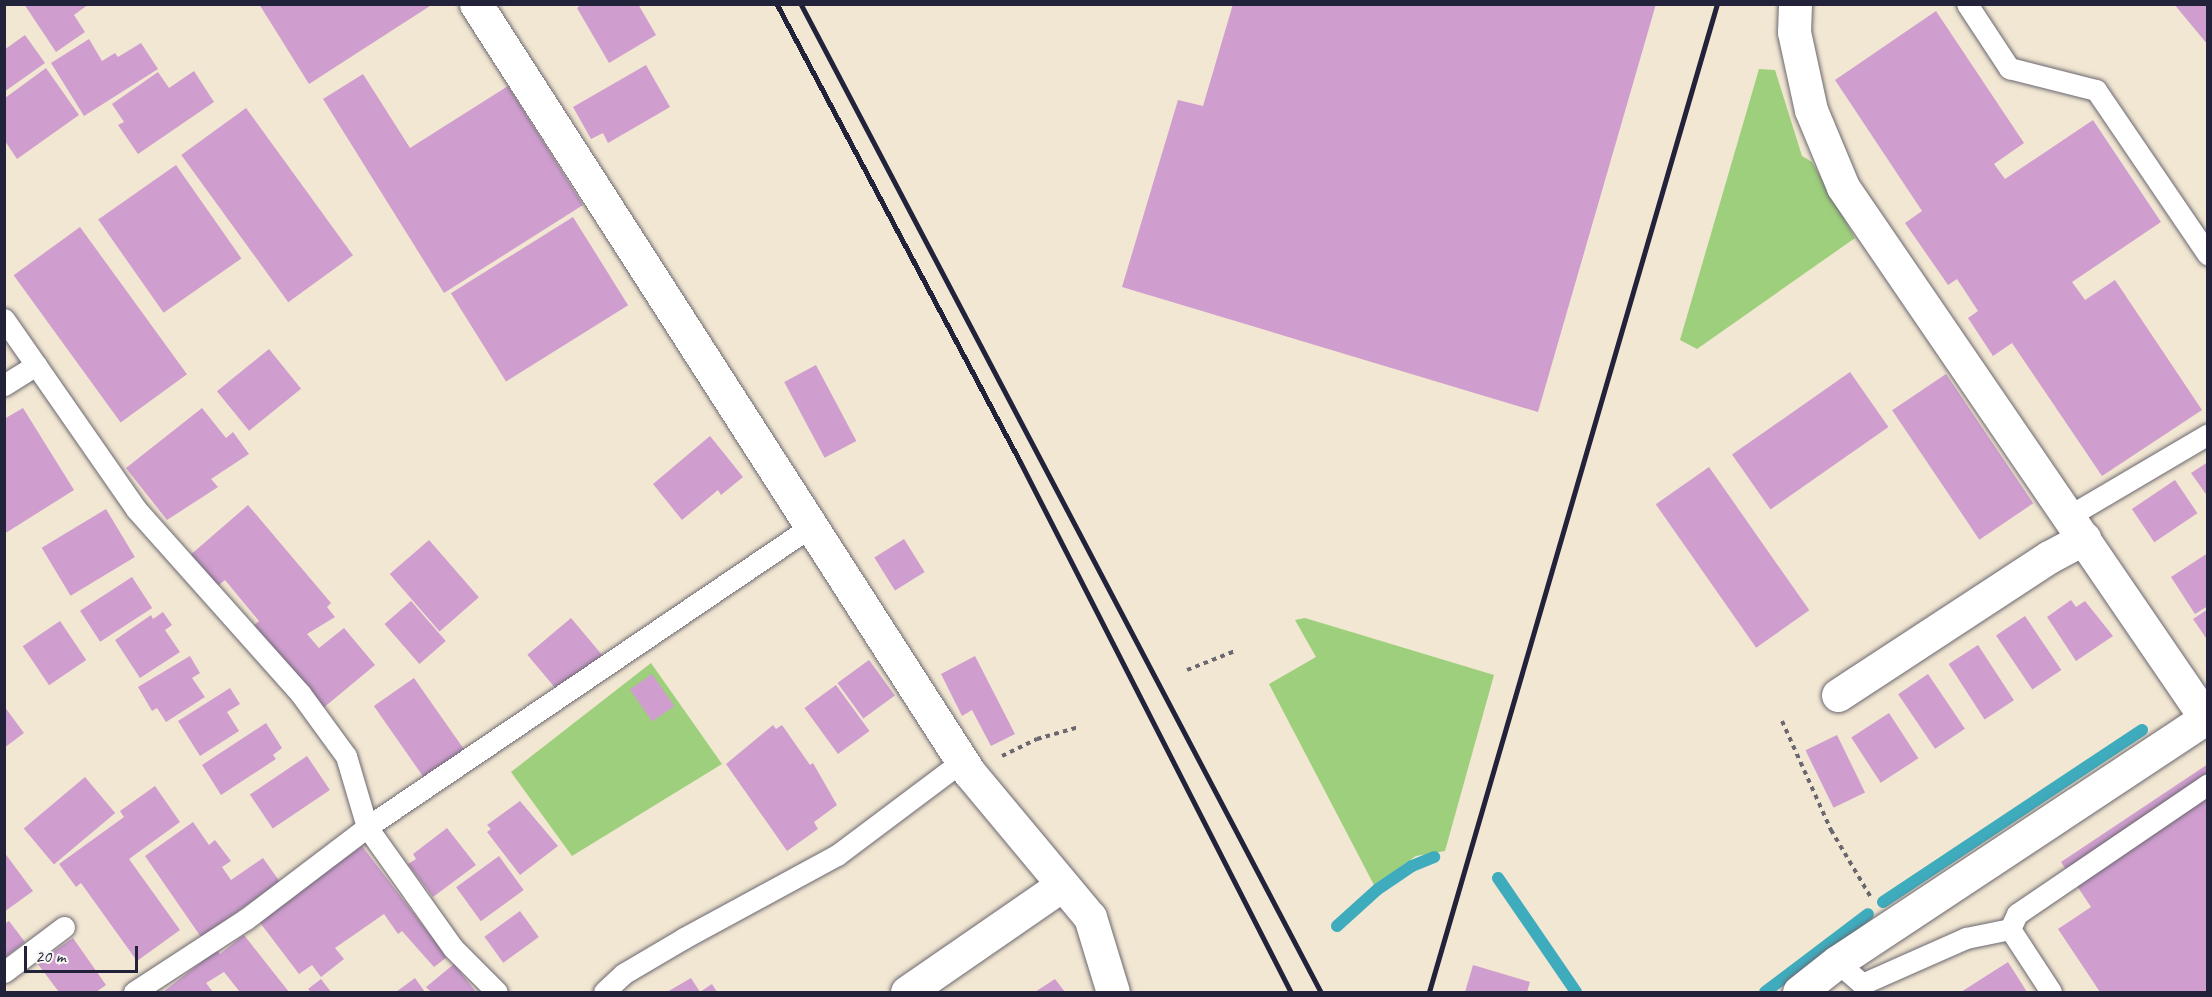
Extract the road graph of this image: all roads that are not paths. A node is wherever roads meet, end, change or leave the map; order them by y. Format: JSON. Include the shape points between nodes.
{"nodes":[{"id":1,"x":476,"y":4,"type":"edge"},
{"id":2,"x":1795,"y":4,"type":"edge"},
{"id":3,"x":1967,"y":4,"type":"edge"},
{"id":4,"x":2208,"y":255,"type":"edge"},
{"id":5,"x":4,"y":319,"type":"edge"},
{"id":6,"x":36,"y":365,"type":"junction"},
{"id":7,"x":4,"y":385,"type":"edge"},
{"id":8,"x":2208,"y":434,"type":"edge"},
{"id":9,"x":813,"y":525,"type":"junction"},
{"id":10,"x":2076,"y":527,"type":"junction"},
{"id":11,"x":1838,"y":695,"type":"dead end"},
{"id":12,"x":2206,"y":716,"type":"edge"},
{"id":13,"x":965,"y":766,"type":"junction"},
{"id":14,"x":2208,"y":784,"type":"edge"},
{"id":15,"x":368,"y":827,"type":"junction"},
{"id":16,"x":1062,"y":885,"type":"junction"},
{"id":17,"x":64,"y":927,"type":"dead end"},
{"id":18,"x":2010,"y":929,"type":"junction"},
{"id":19,"x":1837,"y":962,"type":"junction"},
{"id":20,"x":4,"y":972,"type":"edge"},
{"id":21,"x":134,"y":993,"type":"edge"},
{"id":22,"x":497,"y":993,"type":"edge"},
{"id":23,"x":604,"y":993,"type":"edge"},
{"id":24,"x":907,"y":993,"type":"edge"},
{"id":25,"x":1113,"y":993,"type":"edge"},
{"id":26,"x":1799,"y":993,"type":"edge"},
{"id":27,"x":2051,"y":993,"type":"edge"}],
"edges":[{"from":1,"to":9,"type":"street"},
{"from":2,"to":10,"type":"street","via":[[1794,32],[1811,110],[1843,187]]},
{"from":3,"to":4,"type":"lane","via":[[2009,68],[2096,90]]},
{"from":5,"to":6,"type":"lane"},
{"from":6,"to":7,"type":"lane"},
{"from":6,"to":15,"type":"lane","via":[[136,509],[300,693],[346,756]]},
{"from":8,"to":10,"type":"lane"},
{"from":9,"to":13,"type":"street"},
{"from":9,"to":15,"type":"lane"},
{"from":10,"to":11,"type":"street","via":[[2049,556]]},
{"from":10,"to":12,"type":"street"},
{"from":12,"to":19,"type":"street"},
{"from":13,"to":16,"type":"street"},
{"from":13,"to":23,"type":"lane","via":[[837,855],[623,974]]},
{"from":14,"to":18,"type":"lane","via":[[2017,914]]},
{"from":15,"to":21,"type":"lane","via":[[246,919]]},
{"from":15,"to":22,"type":"lane","via":[[453,948]]},
{"from":16,"to":24,"type":"street"},
{"from":16,"to":25,"type":"street","via":[[1090,917]]},
{"from":17,"to":20,"type":"lane"},
{"from":18,"to":19,"type":"lane","via":[[1966,938],[1862,984]]},
{"from":18,"to":27,"type":"lane"},
{"from":19,"to":26,"type":"street"}]}
